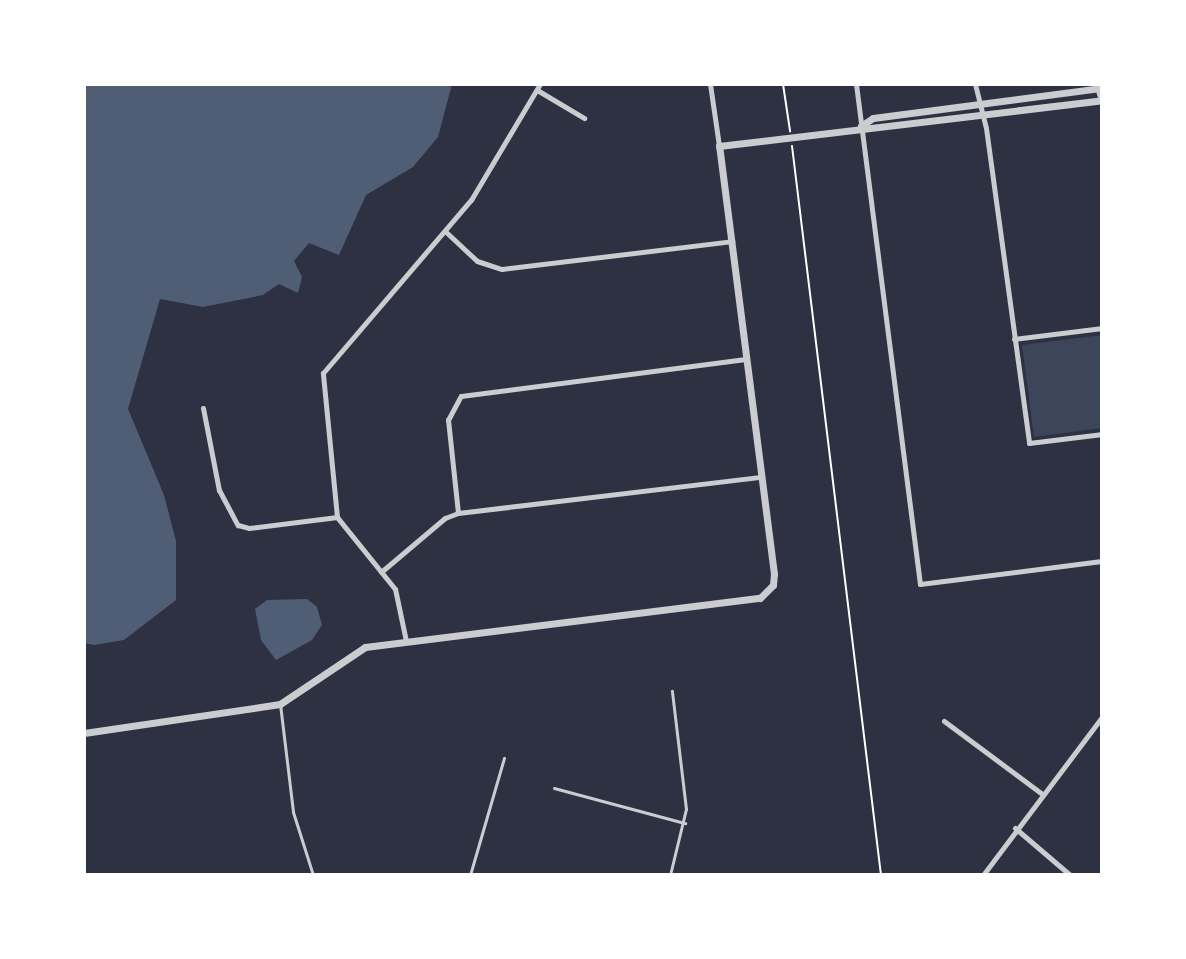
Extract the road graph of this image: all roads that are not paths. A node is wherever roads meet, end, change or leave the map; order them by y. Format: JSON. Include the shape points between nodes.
{"nodes":[{"id":1,"x":710,"y":84,"type":"edge"},
{"id":2,"x":856,"y":84,"type":"edge"},
{"id":3,"x":975,"y":84,"type":"edge"},
{"id":4,"x":538,"y":87,"type":"edge"},
{"id":5,"x":1098,"y":87,"type":"edge"},
{"id":6,"x":1101,"y":101,"type":"edge"},
{"id":7,"x":979,"y":104,"type":"junction"},
{"id":8,"x":982,"y":115,"type":"junction"},
{"id":9,"x":584,"y":118,"type":"dead end"},
{"id":10,"x":861,"y":126,"type":"junction"},
{"id":11,"x":719,"y":146,"type":"junction"},
{"id":12,"x":446,"y":232,"type":"junction"},
{"id":13,"x":732,"y":241,"type":"junction"},
{"id":14,"x":1102,"y":328,"type":"edge"},
{"id":15,"x":1014,"y":339,"type":"junction"},
{"id":16,"x":746,"y":359,"type":"junction"},
{"id":17,"x":203,"y":408,"type":"dead end"},
{"id":18,"x":1102,"y":434,"type":"edge"},
{"id":19,"x":761,"y":477,"type":"junction"},
{"id":20,"x":458,"y":513,"type":"junction"},
{"id":21,"x":337,"y":517,"type":"junction"},
{"id":22,"x":1102,"y":561,"type":"edge"},
{"id":23,"x":381,"y":572,"type":"junction"},
{"id":24,"x":406,"y":641,"type":"junction"},
{"id":25,"x":672,"y":691,"type":"dead end"},
{"id":26,"x":280,"y":704,"type":"junction"},
{"id":27,"x":1102,"y":717,"type":"edge"},
{"id":28,"x":944,"y":721,"type":"dead end"},
{"id":29,"x":84,"y":733,"type":"edge"},
{"id":30,"x":504,"y":758,"type":"dead end"},
{"id":31,"x":554,"y":788,"type":"dead end"},
{"id":32,"x":1041,"y":793,"type":"junction"},
{"id":33,"x":685,"y":823,"type":"junction"},
{"id":34,"x":1015,"y":828,"type":"junction"},
{"id":35,"x":313,"y":875,"type":"edge"},
{"id":36,"x":470,"y":875,"type":"edge"},
{"id":37,"x":670,"y":875,"type":"edge"},
{"id":38,"x":983,"y":875,"type":"edge"},
{"id":39,"x":1070,"y":875,"type":"edge"}],
"edges":[{"from":1,"to":11,"type":"street"},
{"from":2,"to":10,"type":"street"},
{"from":3,"to":7,"type":"street"},
{"from":4,"to":9,"type":"street"},
{"from":4,"to":12,"type":"street"},
{"from":5,"to":6,"type":"street"},
{"from":5,"to":7,"type":"street"},
{"from":6,"to":8,"type":"street"},
{"from":7,"to":8,"type":"street"},
{"from":7,"to":10,"type":"street","via":[[873,118]]},
{"from":8,"to":10,"type":"street","via":[[876,130]]},
{"from":8,"to":15,"type":"street"},
{"from":10,"to":11,"type":"street"},
{"from":10,"to":22,"type":"street","via":[[920,584]]},
{"from":11,"to":13,"type":"street"},
{"from":12,"to":13,"type":"street","via":[[477,261],[502,269]]},
{"from":12,"to":21,"type":"street","via":[[323,373]]},
{"from":13,"to":16,"type":"street"},
{"from":14,"to":15,"type":"street"},
{"from":15,"to":18,"type":"street","via":[[1029,443]]},
{"from":16,"to":19,"type":"street"},
{"from":16,"to":20,"type":"street","via":[[469,392],[453,403],[448,420]]},
{"from":17,"to":21,"type":"street","via":[[209,457],[230,517],[238,525]]},
{"from":19,"to":20,"type":"street"},
{"from":19,"to":24,"type":"street","via":[[774,574],[768,593],[751,601]]},
{"from":20,"to":23,"type":"street"},
{"from":21,"to":23,"type":"street"},
{"from":23,"to":24,"type":"street","via":[[400,601]]},
{"from":24,"to":26,"type":"street","via":[[349,653],[312,686]]},
{"from":25,"to":33,"type":"lane"},
{"from":26,"to":29,"type":"street"},
{"from":26,"to":35,"type":"lane","via":[[293,812]]},
{"from":27,"to":32,"type":"street"},
{"from":28,"to":32,"type":"street"},
{"from":30,"to":36,"type":"lane"},
{"from":31,"to":33,"type":"lane"},
{"from":32,"to":34,"type":"street"},
{"from":33,"to":37,"type":"lane"},
{"from":34,"to":38,"type":"street"},
{"from":34,"to":39,"type":"street"}]}
